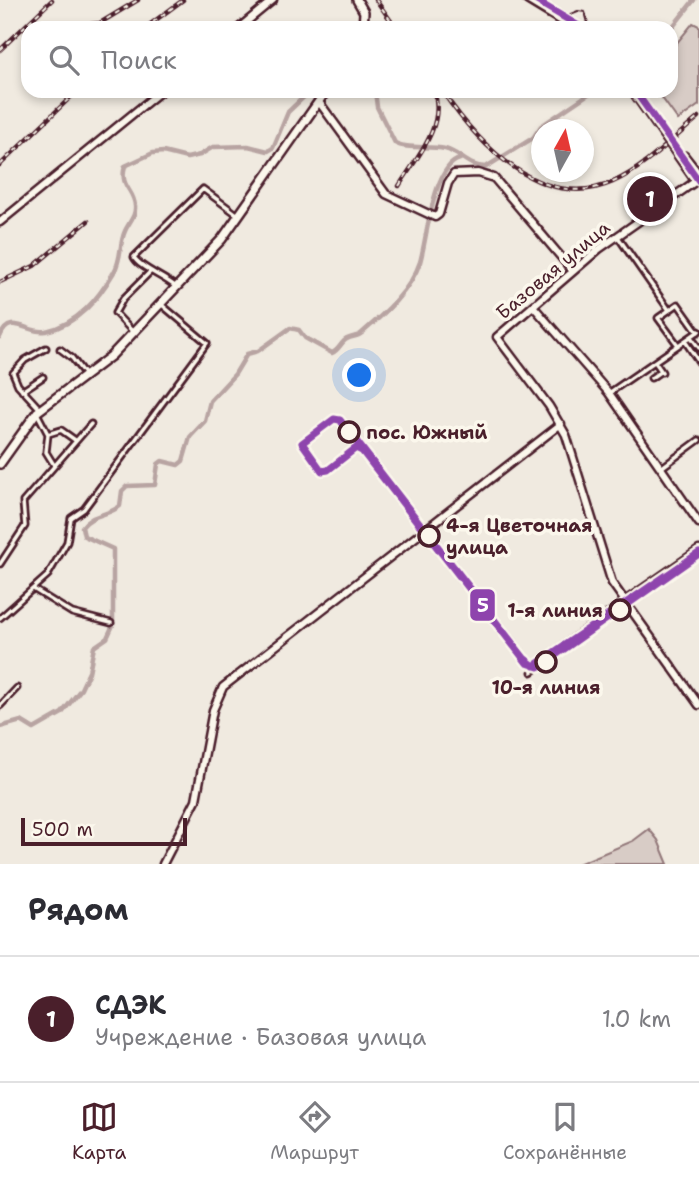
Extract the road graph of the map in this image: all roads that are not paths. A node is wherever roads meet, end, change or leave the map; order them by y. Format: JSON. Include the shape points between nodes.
{"nodes":[{"id":1,"x":273,"y":0,"type":"edge"},
{"id":2,"x":357,"y":0,"type":"edge"},
{"id":3,"x":528,"y":0,"type":"edge"},
{"id":4,"x":248,"y":21,"type":"edge"},
{"id":5,"x":363,"y":21,"type":"edge"},
{"id":6,"x":562,"y":21,"type":"edge"},
{"id":7,"x":152,"y":98,"type":"edge"},
{"id":8,"x":322,"y":98,"type":"edge"},
{"id":9,"x":640,"y":98,"type":"edge"},
{"id":10,"x":319,"y":102,"type":"junction"},
{"id":11,"x":698,"y":180,"type":"edge"},
{"id":12,"x":239,"y":216,"type":"junction"},
{"id":13,"x":0,"y":222,"type":"edge"},
{"id":14,"x":617,"y":236,"type":"junction"},
{"id":15,"x":572,"y":270,"type":"junction"},
{"id":16,"x":151,"y":271,"type":"junction"},
{"id":17,"x":176,"y":287,"type":"junction"},
{"id":18,"x":161,"y":304,"type":"junction"},
{"id":19,"x":533,"y":306,"type":"junction"},
{"id":20,"x":668,"y":310,"type":"junction"},
{"id":21,"x":699,"y":332,"type":"edge"},
{"id":22,"x":134,"y":333,"type":"junction"},
{"id":23,"x":691,"y":337,"type":"junction"},
{"id":24,"x":685,"y":341,"type":"junction"},
{"id":25,"x":678,"y":345,"type":"junction"},
{"id":26,"x":46,"y":348,"type":"dead end"},
{"id":27,"x":699,"y":348,"type":"edge"},
{"id":28,"x":60,"y":349,"type":"dead end"},
{"id":29,"x":655,"y":362,"type":"junction"},
{"id":30,"x":699,"y":362,"type":"edge"},
{"id":31,"x":85,"y":375,"type":"junction"},
{"id":32,"x":43,"y":377,"type":"dead end"},
{"id":33,"x":651,"y":378,"type":"dead end"},
{"id":34,"x":22,"y":391,"type":"junction"},
{"id":35,"x":609,"y":393,"type":"junction"},
{"id":36,"x":38,"y":411,"type":"junction"},
{"id":37,"x":91,"y":424,"type":"dead end"},
{"id":38,"x":561,"y":424,"type":"junction"},
{"id":39,"x":48,"y":434,"type":"junction"},
{"id":40,"x":75,"y":440,"type":"junction"},
{"id":41,"x":699,"y":440,"type":"edge"},
{"id":42,"x":0,"y":464,"type":"edge"},
{"id":43,"x":54,"y":465,"type":"junction"},
{"id":44,"x":661,"y":468,"type":"junction"},
{"id":45,"x":699,"y":523,"type":"edge"},
{"id":46,"x":699,"y":550,"type":"edge"},
{"id":47,"x":699,"y":555,"type":"edge"},
{"id":48,"x":0,"y":564,"type":"edge"},
{"id":49,"x":35,"y":590,"type":"junction"},
{"id":50,"x":627,"y":603,"type":"junction"},
{"id":51,"x":0,"y":618,"type":"edge"},
{"id":52,"x":111,"y":624,"type":"dead end"},
{"id":53,"x":550,"y":654,"type":"dead end"},
{"id":54,"x":532,"y":672,"type":"dead end"},
{"id":55,"x":16,"y":688,"type":"dead end"},
{"id":56,"x":699,"y":705,"type":"edge"},
{"id":57,"x":0,"y":706,"type":"edge"},
{"id":58,"x":163,"y":864,"type":"edge"}],
"edges":[{"from":1,"to":4,"type":"street"},
{"from":2,"to":5,"type":"main road"},
{"from":3,"to":6,"type":"main road"},
{"from":7,"to":13,"type":"street"},
{"from":8,"to":10,"type":"main road"},
{"from":9,"to":11,"type":"main road"},
{"from":10,"to":12,"type":"main road"},
{"from":10,"to":15,"type":"street","via":[[386,194],[428,215],[439,214],[454,174],[486,174]]},
{"from":11,"to":14,"type":"street","name":"Базовая улица"},
{"from":12,"to":16,"type":"street","via":[[203,189],[134,257]]},
{"from":12,"to":17,"type":"main road"},
{"from":14,"to":15,"type":"street","name":"Базовая улица"},
{"from":14,"to":20,"type":"street"},
{"from":15,"to":19,"type":"street","name":"Базовая улица"},
{"from":16,"to":17,"type":"street"},
{"from":16,"to":22,"type":"street","via":[[115,313]]},
{"from":17,"to":18,"type":"main road"},
{"from":18,"to":22,"type":"main road"},
{"from":18,"to":49,"type":"street","via":[[207,343],[84,509],[71,518],[63,551]]},
{"from":19,"to":35,"type":"street"},
{"from":19,"to":38,"type":"street","name":"Базовая улица","via":[[497,337]]},
{"from":20,"to":21,"type":"street","via":[[678,304]]},
{"from":20,"to":25,"type":"street","via":[[658,318]]},
{"from":21,"to":23,"type":"street"},
{"from":22,"to":31,"type":"main road"},
{"from":23,"to":24,"type":"street"},
{"from":23,"to":27,"type":"street"},
{"from":24,"to":25,"type":"street"},
{"from":24,"to":30,"type":"street"},
{"from":25,"to":29,"type":"street"},
{"from":26,"to":34,"type":"street","via":[[13,373]]},
{"from":28,"to":31,"type":"street"},
{"from":29,"to":33,"type":"street","via":[[662,371]]},
{"from":29,"to":35,"type":"street"},
{"from":31,"to":36,"type":"main road"},
{"from":32,"to":34,"type":"street"},
{"from":34,"to":36,"type":"street"},
{"from":35,"to":44,"type":"street"},
{"from":36,"to":39,"type":"street"},
{"from":36,"to":42,"type":"main road"},
{"from":37,"to":40,"type":"street"},
{"from":38,"to":50,"type":"street","via":[[608,571]]},
{"from":38,"to":58,"type":"street","via":[[223,687],[213,710],[196,800]]},
{"from":39,"to":40,"type":"street","via":[[61,430]]},
{"from":39,"to":43,"type":"street","via":[[46,452]]},
{"from":40,"to":43,"type":"street"},
{"from":41,"to":44,"type":"street"},
{"from":43,"to":48,"type":"street","via":[[23,502],[25,526]]},
{"from":44,"to":45,"type":"street"},
{"from":46,"to":50,"type":"street"},
{"from":47,"to":50,"type":"street"},
{"from":49,"to":51,"type":"street"},
{"from":49,"to":52,"type":"street","via":[[72,613]]},
{"from":50,"to":53,"type":"street"},
{"from":50,"to":54,"type":"street"},
{"from":50,"to":56,"type":"street"},
{"from":55,"to":57,"type":"street"}]}
